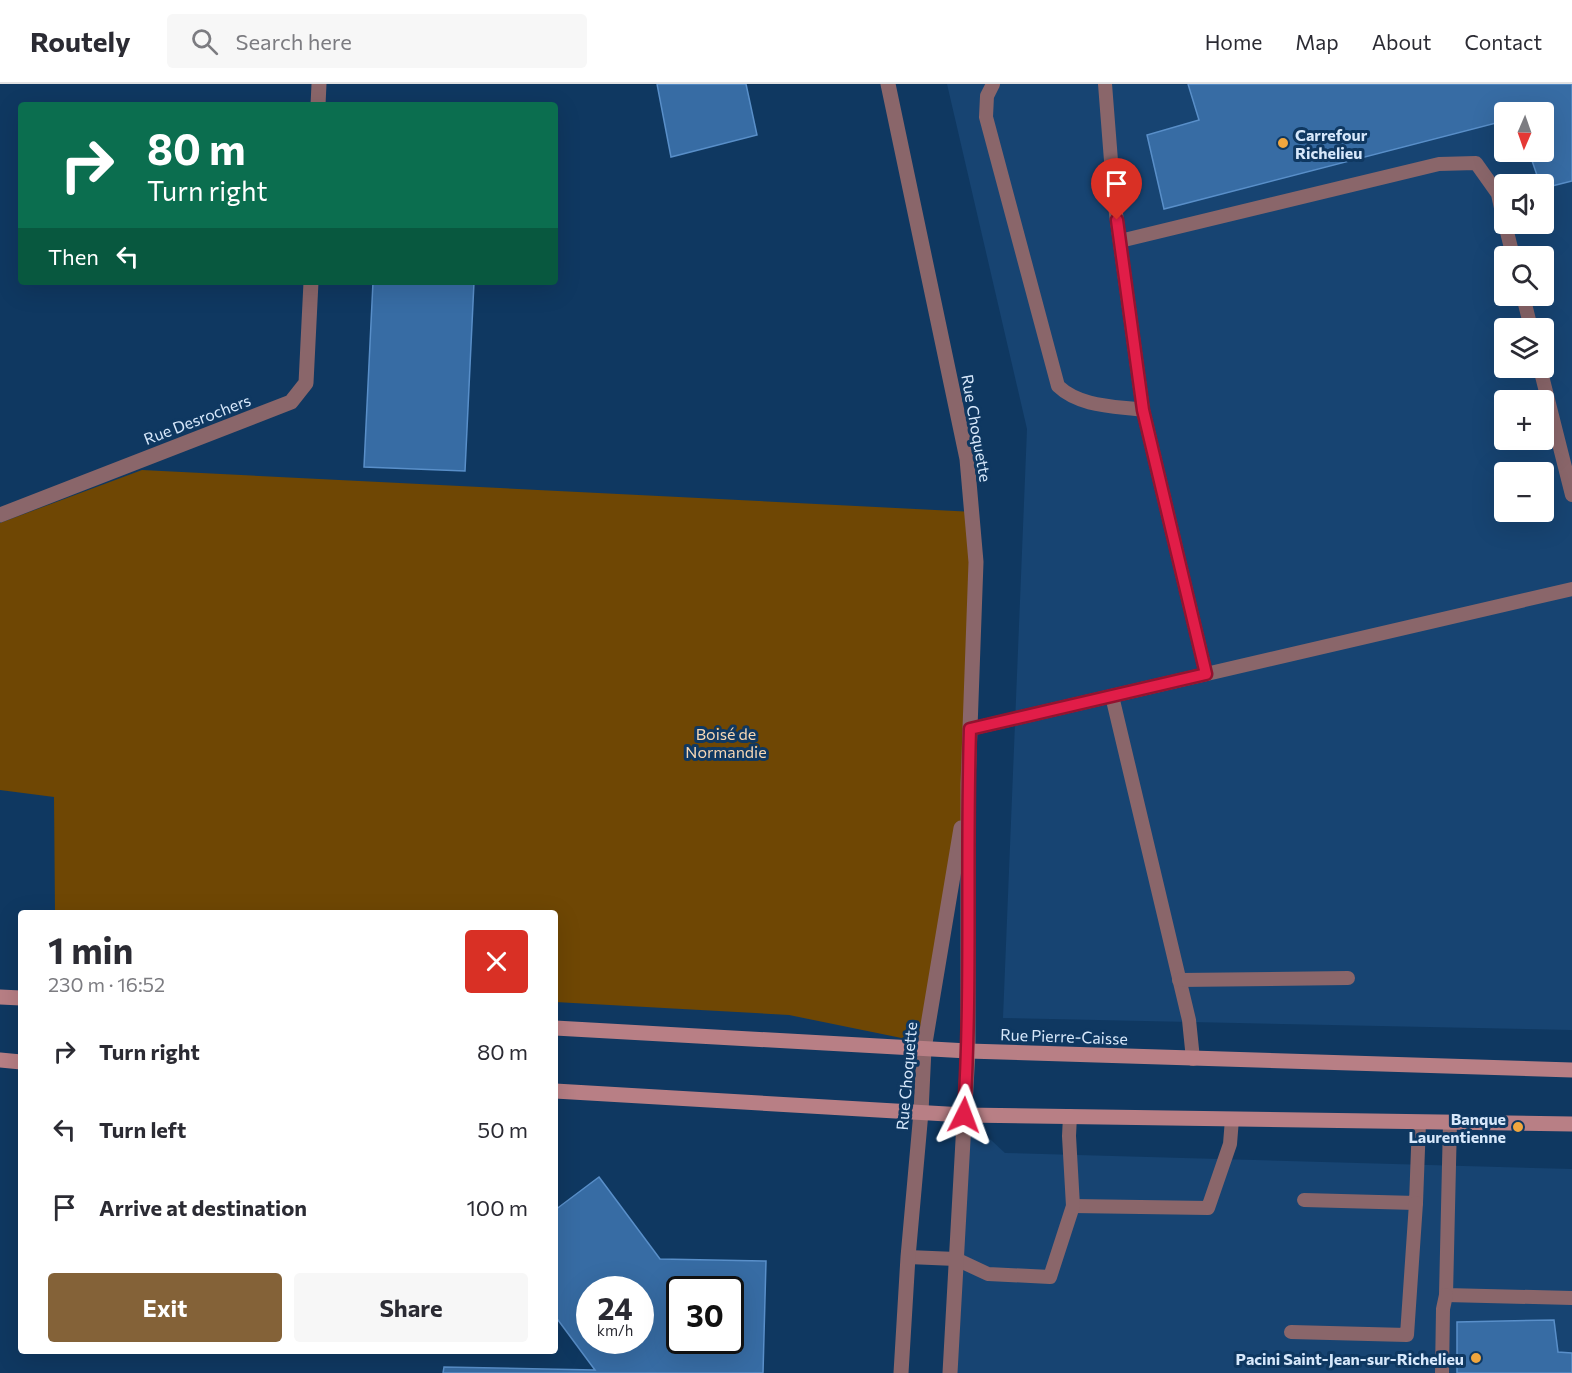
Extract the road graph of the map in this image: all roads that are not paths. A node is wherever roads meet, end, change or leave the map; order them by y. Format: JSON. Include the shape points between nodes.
{"nodes":[{"id":1,"x":319,"y":84,"type":"edge"},
{"id":2,"x":888,"y":84,"type":"edge"},
{"id":3,"x":993,"y":84,"type":"edge"},
{"id":4,"x":1106,"y":84,"type":"edge"},
{"id":5,"x":318,"y":102,"type":"edge"},
{"id":6,"x":1494,"y":188,"type":"edge"},
{"id":7,"x":1120,"y":240,"type":"junction"},
{"id":8,"x":311,"y":285,"type":"edge"},
{"id":9,"x":1543,"y":378,"type":"edge"},
{"id":10,"x":1143,"y":410,"type":"junction"},
{"id":11,"x":1572,"y":495,"type":"edge"},
{"id":12,"x":0,"y":515,"type":"edge"},
{"id":13,"x":1572,"y":589,"type":"edge"},
{"id":14,"x":1206,"y":674,"type":"junction"},
{"id":15,"x":1112,"y":696,"type":"junction"},
{"id":16,"x":970,"y":729,"type":"junction"},
{"id":17,"x":968,"y":784,"type":"junction"},
{"id":18,"x":1348,"y":978,"type":"dead end"},
{"id":19,"x":1179,"y":980,"type":"junction"},
{"id":20,"x":0,"y":997,"type":"edge"},
{"id":21,"x":18,"y":998,"type":"edge"},
{"id":22,"x":558,"y":1028,"type":"edge"},
{"id":23,"x":924,"y":1049,"type":"junction"},
{"id":24,"x":968,"y":1051,"type":"junction"},
{"id":25,"x":1193,"y":1059,"type":"junction"},
{"id":26,"x":0,"y":1060,"type":"edge"},
{"id":27,"x":18,"y":1062,"type":"edge"},
{"id":28,"x":1572,"y":1070,"type":"edge"},
{"id":29,"x":558,"y":1091,"type":"edge"},
{"id":30,"x":921,"y":1112,"type":"junction"},
{"id":31,"x":964,"y":1115,"type":"junction"},
{"id":32,"x":1070,"y":1116,"type":"junction"},
{"id":33,"x":1232,"y":1119,"type":"junction"},
{"id":34,"x":1419,"y":1122,"type":"junction"},
{"id":35,"x":1450,"y":1122,"type":"junction"},
{"id":36,"x":1572,"y":1124,"type":"edge"},
{"id":37,"x":1304,"y":1200,"type":"dead end"},
{"id":38,"x":1416,"y":1203,"type":"junction"},
{"id":39,"x":1073,"y":1206,"type":"junction"},
{"id":40,"x":908,"y":1257,"type":"junction"},
{"id":41,"x":956,"y":1259,"type":"junction"},
{"id":42,"x":1446,"y":1295,"type":"junction"},
{"id":43,"x":1572,"y":1298,"type":"edge"},
{"id":44,"x":1291,"y":1332,"type":"dead end"},
{"id":45,"x":901,"y":1373,"type":"edge"},
{"id":46,"x":950,"y":1373,"type":"edge"},
{"id":47,"x":1442,"y":1373,"type":"edge"}],
"edges":[{"from":1,"to":5,"type":"street"},
{"from":2,"to":16,"type":"street","name":"Rue Choquette","via":[[967,459],[976,562]]},
{"from":3,"to":10,"type":"lane","via":[[987,96],[986,117],[1058,386],[1067,394],[1094,404]]},
{"from":4,"to":7,"type":"lane"},
{"from":6,"to":7,"type":"lane","via":[[1476,163],[1439,164]]},
{"from":7,"to":10,"type":"lane"},
{"from":8,"to":12,"type":"street","name":"Rue Desrochers","via":[[306,383],[291,402]]},
{"from":9,"to":11,"type":"lane"},
{"from":10,"to":14,"type":"lane"},
{"from":13,"to":14,"type":"lane"},
{"from":14,"to":15,"type":"lane"},
{"from":15,"to":16,"type":"lane"},
{"from":15,"to":19,"type":"lane"},
{"from":16,"to":17,"type":"street","name":"Rue Choquette"},
{"from":17,"to":23,"type":"street","name":"Rue Choquette"},
{"from":17,"to":24,"type":"street","name":"Rue Choquette"},
{"from":18,"to":19,"type":"lane"},
{"from":19,"to":25,"type":"lane"},
{"from":20,"to":21,"type":"street"},
{"from":22,"to":23,"type":"street","name":"Rue Pierre-Caisse"},
{"from":23,"to":24,"type":"street","name":"Rue Pierre-Caisse"},
{"from":23,"to":30,"type":"street","name":"Rue Choquette"},
{"from":24,"to":25,"type":"street","name":"Rue Pierre-Caisse"},
{"from":24,"to":31,"type":"street","name":"Rue Choquette"},
{"from":25,"to":28,"type":"street","name":"Rue Pierre-Caisse"},
{"from":26,"to":27,"type":"street"},
{"from":29,"to":30,"type":"street"},
{"from":30,"to":31,"type":"street"},
{"from":30,"to":40,"type":"street","name":"Rue Choquette"},
{"from":31,"to":32,"type":"street"},
{"from":31,"to":41,"type":"street","name":"Rue Choquette"},
{"from":32,"to":33,"type":"street"},
{"from":32,"to":39,"type":"lane"},
{"from":33,"to":34,"type":"street"},
{"from":33,"to":39,"type":"lane","via":[[1230,1144],[1208,1208]]},
{"from":34,"to":35,"type":"street"},
{"from":34,"to":38,"type":"lane"},
{"from":35,"to":36,"type":"street"},
{"from":35,"to":42,"type":"lane"},
{"from":37,"to":38,"type":"lane"},
{"from":38,"to":44,"type":"lane","via":[[1407,1335]]},
{"from":39,"to":41,"type":"lane","via":[[1050,1277],[988,1274]]},
{"from":40,"to":41,"type":"lane"},
{"from":40,"to":45,"type":"street","name":"Rue Choquette"},
{"from":41,"to":46,"type":"street","name":"Rue Choquette"},
{"from":42,"to":43,"type":"lane"},
{"from":42,"to":47,"type":"lane"}]}
